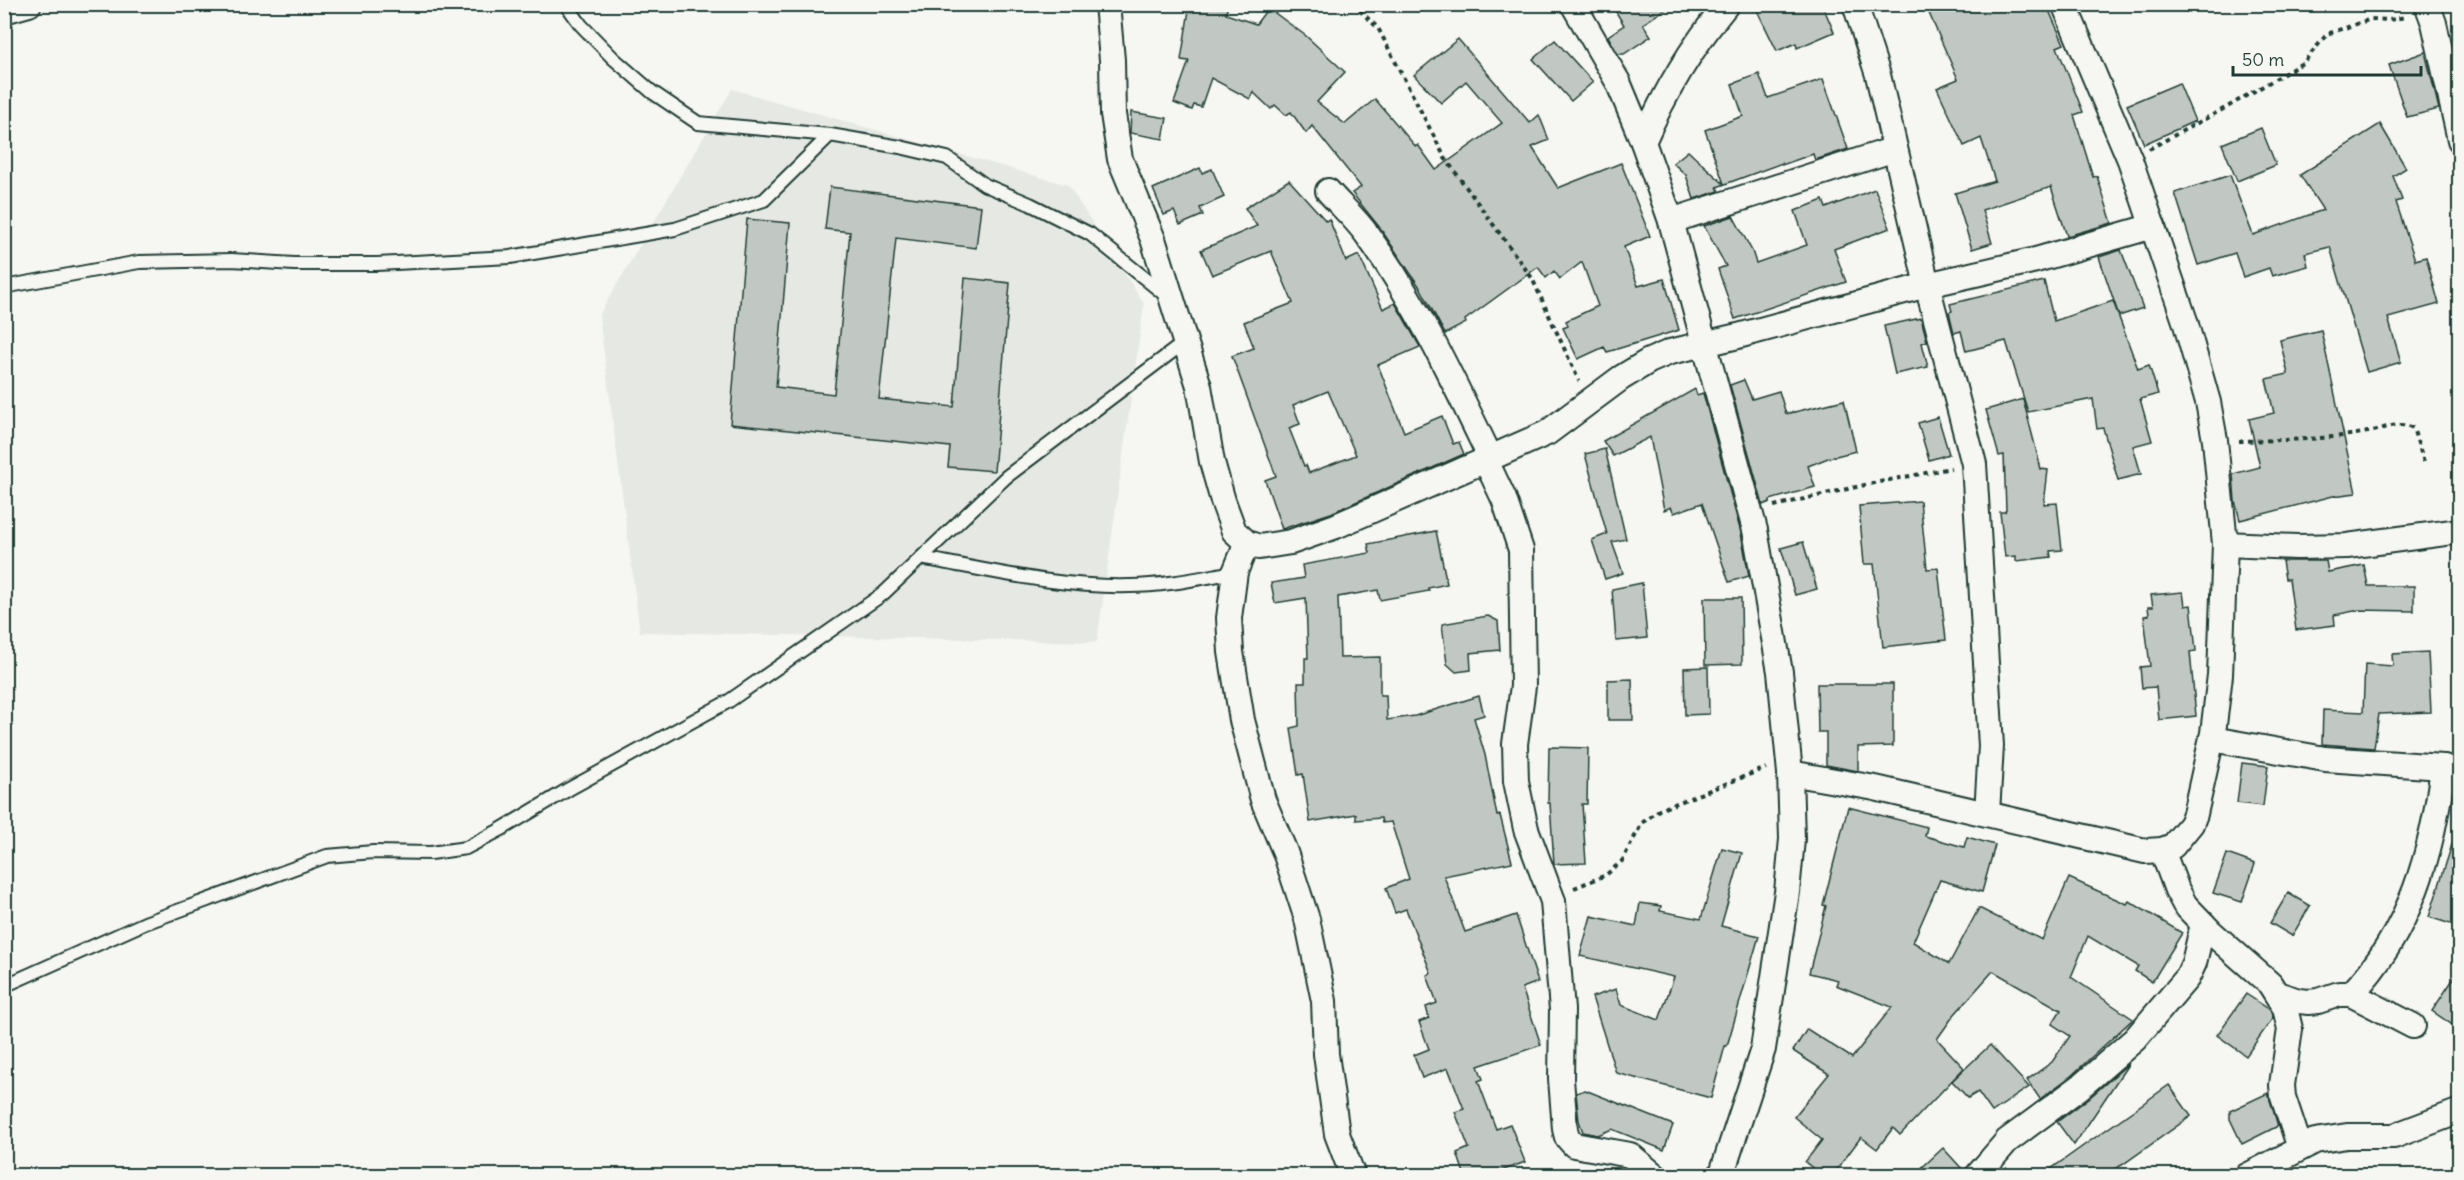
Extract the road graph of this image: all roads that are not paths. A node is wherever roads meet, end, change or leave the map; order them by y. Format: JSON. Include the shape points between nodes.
{"nodes":[{"id":1,"x":29,"y":4,"type":"edge"},
{"id":2,"x":566,"y":4,"type":"edge"},
{"id":3,"x":1107,"y":4,"type":"edge"},
{"id":4,"x":1573,"y":4,"type":"edge"},
{"id":5,"x":1727,"y":4,"type":"edge"},
{"id":6,"x":1855,"y":4,"type":"edge"},
{"id":7,"x":2064,"y":4,"type":"edge"},
{"id":8,"x":4,"y":11,"type":"edge"},
{"id":9,"x":2430,"y":14,"type":"edge"},
{"id":10,"x":830,"y":135,"type":"junction"},
{"id":11,"x":2460,"y":140,"type":"edge"},
{"id":12,"x":1644,"y":142,"type":"junction"},
{"id":13,"x":1895,"y":149,"type":"junction"},
{"id":14,"x":1328,"y":191,"type":"dead end"},
{"id":15,"x":1671,"y":221,"type":"junction"},
{"id":16,"x":2153,"y":226,"type":"junction"},
{"id":17,"x":1927,"y":285,"type":"junction"},
{"id":18,"x":4,"y":287,"type":"edge"},
{"id":19,"x":1171,"y":300,"type":"junction"},
{"id":20,"x":1185,"y":342,"type":"junction"},
{"id":21,"x":1703,"y":344,"type":"junction"},
{"id":22,"x":1488,"y":460,"type":"junction"},
{"id":23,"x":2460,"y":531,"type":"edge"},
{"id":24,"x":1247,"y":543,"type":"junction"},
{"id":25,"x":2224,"y":544,"type":"junction"},
{"id":26,"x":921,"y":558,"type":"junction"},
{"id":27,"x":1235,"y":572,"type":"junction"},
{"id":28,"x":2212,"y":739,"type":"junction"},
{"id":29,"x":1789,"y":767,"type":"junction"},
{"id":30,"x":2451,"y":769,"type":"edge"},
{"id":31,"x":1987,"y":813,"type":"junction"},
{"id":32,"x":2162,"y":850,"type":"junction"},
{"id":33,"x":2203,"y":924,"type":"junction"},
{"id":34,"x":4,"y":986,"type":"edge"},
{"id":35,"x":2277,"y":994,"type":"junction"},
{"id":36,"x":2352,"y":994,"type":"junction"},
{"id":37,"x":2413,"y":1026,"type":"dead end"},
{"id":38,"x":2460,"y":1111,"type":"edge"},
{"id":39,"x":2300,"y":1148,"type":"junction"},
{"id":40,"x":1353,"y":1176,"type":"edge"},
{"id":41,"x":1654,"y":1176,"type":"edge"},
{"id":42,"x":1721,"y":1176,"type":"edge"},
{"id":43,"x":1977,"y":1176,"type":"edge"},
{"id":44,"x":2247,"y":1176,"type":"edge"}],
"edges":[{"from":1,"to":8,"type":"street"},
{"from":2,"to":10,"type":"lane","via":[[613,58],[652,92],[698,123]]},
{"from":3,"to":19,"type":"street","via":[[1113,114],[1120,159],[1153,239]]},
{"from":4,"to":12,"type":"street","via":[[1618,82]]},
{"from":5,"to":12,"type":"street","via":[[1683,62]]},
{"from":6,"to":13,"type":"street","via":[[1878,75]]},
{"from":7,"to":16,"type":"street","via":[[2130,160]]},
{"from":9,"to":11,"type":"street"},
{"from":10,"to":18,"type":"lane","via":[[764,200],[675,229],[510,257],[377,264],[139,262]]},
{"from":10,"to":19,"type":"lane","via":[[947,158],[986,185],[1090,234]]},
{"from":12,"to":15,"type":"street"},
{"from":13,"to":15,"type":"street"},
{"from":13,"to":17,"type":"street"},
{"from":14,"to":22,"type":"street","via":[[1367,234],[1393,273],[1445,363]]},
{"from":15,"to":21,"type":"street"},
{"from":16,"to":17,"type":"street","via":[[2083,248]]},
{"from":16,"to":25,"type":"street","via":[[2208,402]]},
{"from":17,"to":21,"type":"street"},
{"from":17,"to":31,"type":"street","via":[[1974,464],[1991,746]]},
{"from":19,"to":20,"type":"street"},
{"from":20,"to":24,"type":"street","via":[[1199,386],[1223,501],[1234,531]]},
{"from":20,"to":26,"type":"lane","via":[[1006,477]]},
{"from":21,"to":22,"type":"street","via":[[1649,361],[1548,433]]},
{"from":21,"to":29,"type":"street","via":[[1749,511],[1773,627]]},
{"from":22,"to":24,"type":"street","via":[[1291,542],[1259,547]]},
{"from":22,"to":41,"type":"street","via":[[1521,550],[1523,686],[1515,744],[1516,781],[1526,829],[1551,897],[1555,921],[1562,1010],[1563,1120],[1567,1137],[1574,1145],[1630,1155]]},
{"from":23,"to":25,"type":"street","via":[[2347,546]]},
{"from":24,"to":27,"type":"street"},
{"from":25,"to":28,"type":"street","via":[[2220,675]]},
{"from":26,"to":27,"type":"lane","via":[[1098,586],[1182,582]]},
{"from":26,"to":34,"type":"lane","via":[[883,594],[729,701],[466,848],[327,856],[145,923]]},
{"from":27,"to":40,"type":"street","via":[[1229,618],[1230,652],[1242,720],[1263,800],[1307,919],[1324,1001],[1336,1134]]},
{"from":28,"to":30,"type":"street","via":[[2325,759]]},
{"from":28,"to":32,"type":"street","via":[[2191,824],[2179,841]]},
{"from":29,"to":31,"type":"street"},
{"from":29,"to":42,"type":"street","via":[[1791,849],[1763,1050]]},
{"from":30,"to":36,"type":"street","via":[[2415,893],[2371,974]]},
{"from":31,"to":32,"type":"street","via":[[2127,848]]},
{"from":32,"to":33,"type":"street","via":[[2177,890]]},
{"from":33,"to":35,"type":"street"},
{"from":33,"to":43,"type":"street","via":[[2187,978],[2135,1039],[2080,1087],[2007,1141]]},
{"from":35,"to":36,"type":"street","via":[[2309,1002]]},
{"from":35,"to":39,"type":"street","via":[[2289,1023],[2283,1097]]},
{"from":36,"to":37,"type":"street"},
{"from":38,"to":39,"type":"street","via":[[2394,1136],[2337,1137]]},
{"from":39,"to":44,"type":"street"}]}
